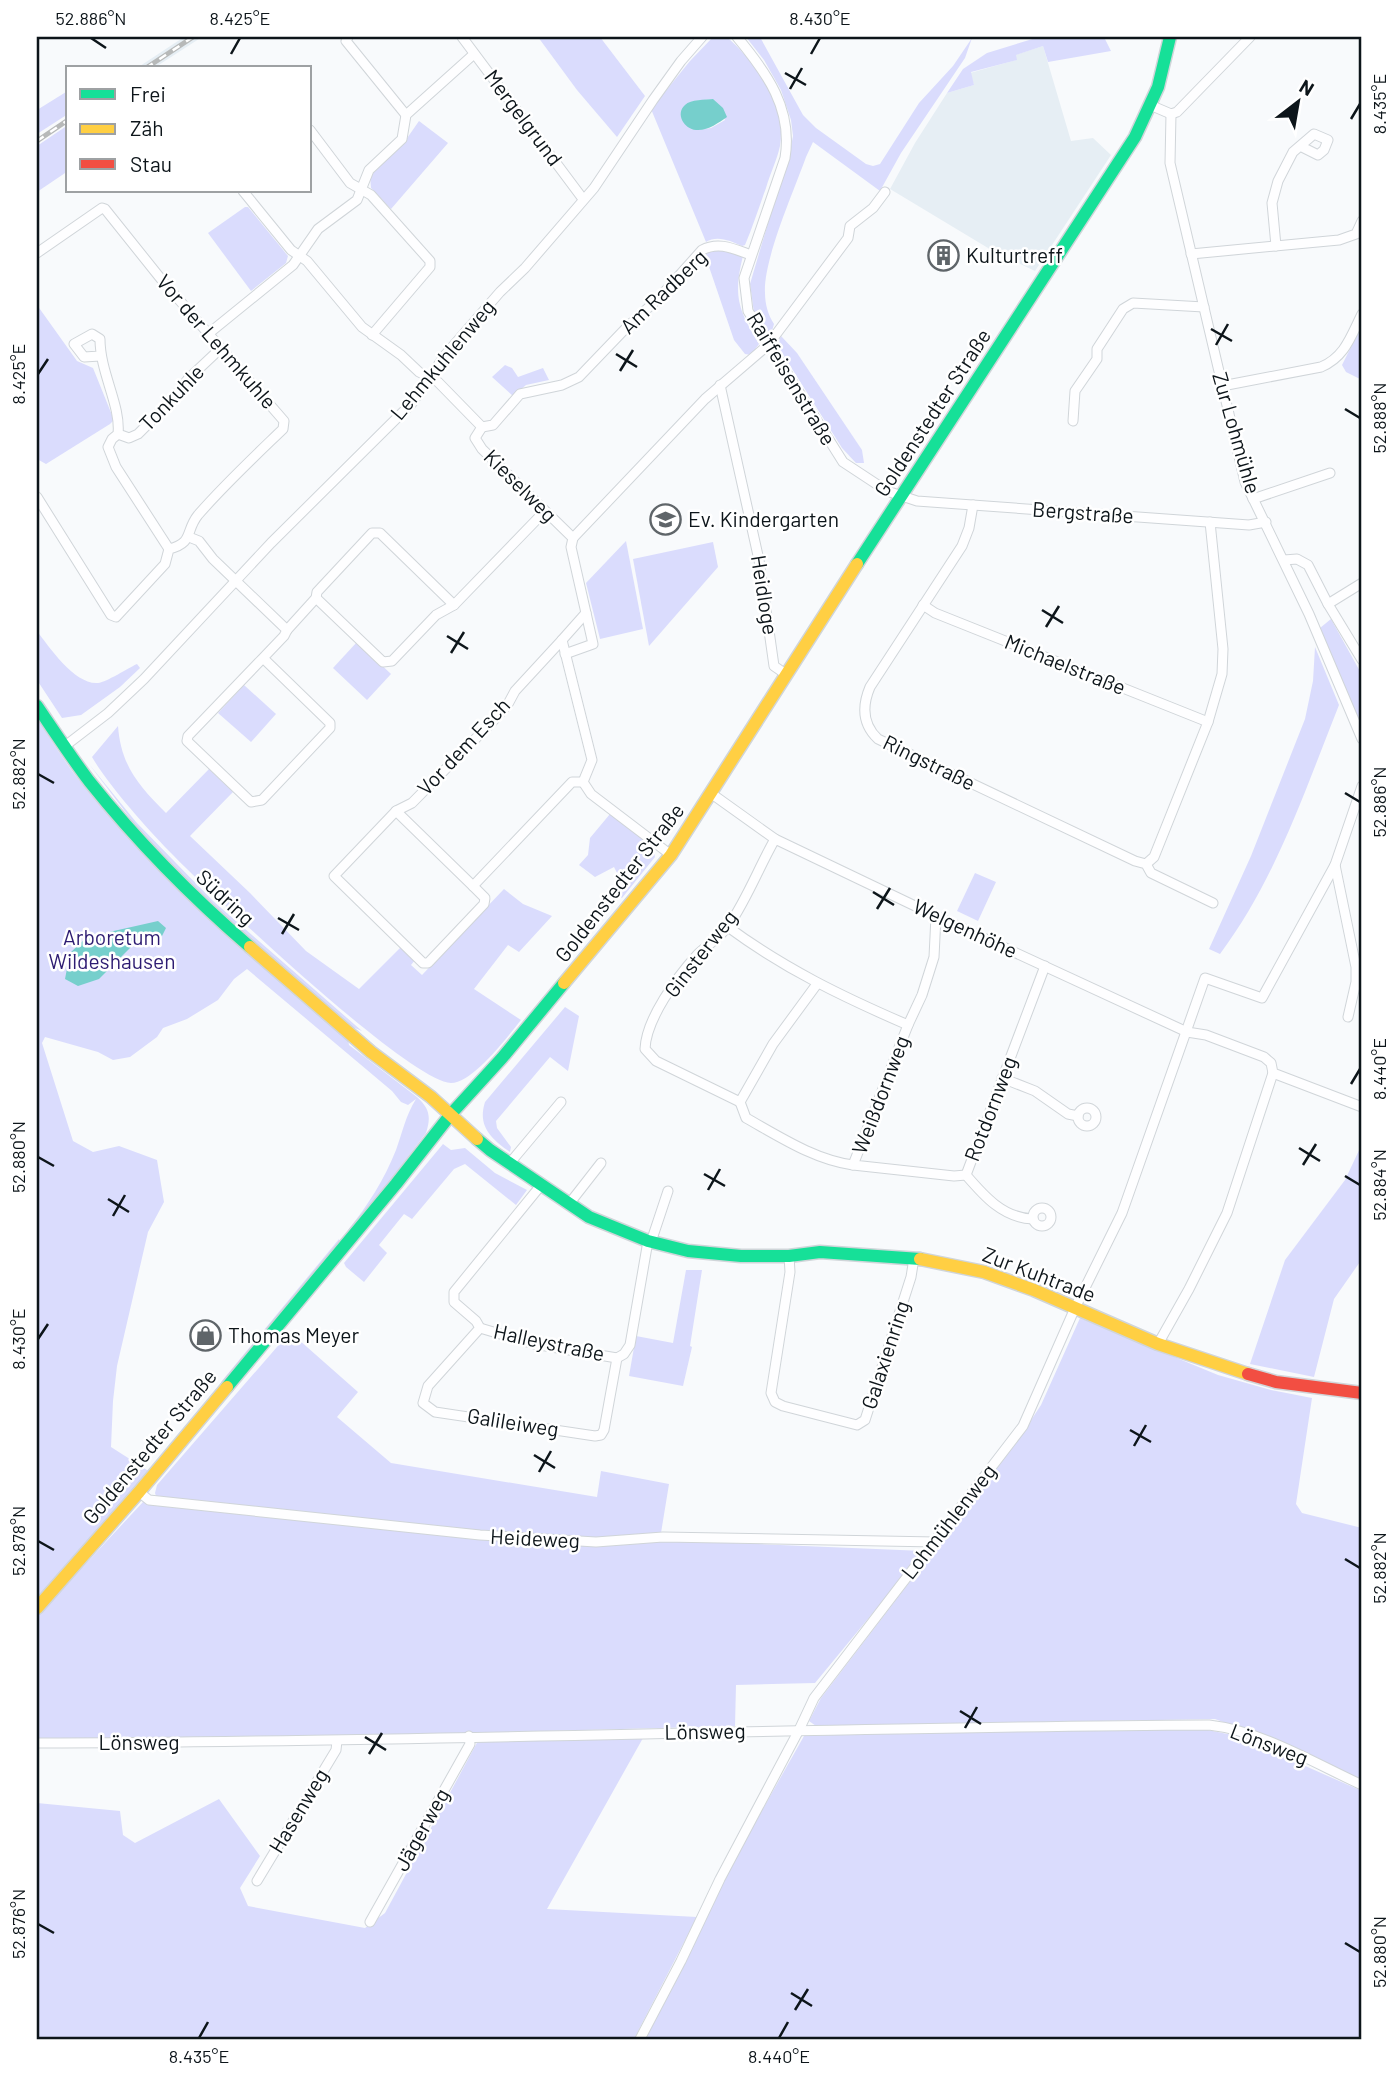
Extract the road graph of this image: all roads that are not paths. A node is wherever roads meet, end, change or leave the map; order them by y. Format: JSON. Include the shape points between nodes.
{"nodes":[{"id":1,"x":348,"y":37,"type":"edge"},
{"id":2,"x":462,"y":37,"type":"edge"},
{"id":3,"x":702,"y":37,"type":"edge"},
{"id":4,"x":737,"y":37,"type":"edge"},
{"id":5,"x":1170,"y":37,"type":"edge"},
{"id":6,"x":1250,"y":37,"type":"edge"},
{"id":7,"x":474,"y":54,"type":"junction"},
{"id":8,"x":1150,"y":105,"type":"junction"},
{"id":9,"x":1171,"y":114,"type":"junction"},
{"id":10,"x":406,"y":115,"type":"junction"},
{"id":11,"x":312,"y":133,"type":"edge"},
{"id":12,"x":1300,"y":146,"type":"dead end"},
{"id":13,"x":362,"y":190,"type":"junction"},
{"id":14,"x":244,"y":192,"type":"edge"},
{"id":15,"x":885,"y":192,"type":"dead end"},
{"id":16,"x":583,"y":199,"type":"junction"},
{"id":17,"x":1362,"y":221,"type":"edge"},
{"id":18,"x":1359,"y":235,"type":"edge"},
{"id":19,"x":1276,"y":246,"type":"junction"},
{"id":20,"x":37,"y":253,"type":"edge"},
{"id":21,"x":1191,"y":254,"type":"junction"},
{"id":22,"x":751,"y":255,"type":"junction"},
{"id":23,"x":299,"y":256,"type":"junction"},
{"id":24,"x":1204,"y":307,"type":"junction"},
{"id":25,"x":1362,"y":314,"type":"edge"},
{"id":26,"x":208,"y":334,"type":"junction"},
{"id":27,"x":372,"y":335,"type":"junction"},
{"id":28,"x":768,"y":345,"type":"junction"},
{"id":29,"x":221,"y":348,"type":"junction"},
{"id":30,"x":100,"y":356,"type":"dead end"},
{"id":31,"x":429,"y":377,"type":"junction"},
{"id":32,"x":720,"y":385,"type":"junction"},
{"id":33,"x":1222,"y":387,"type":"junction"},
{"id":34,"x":1073,"y":421,"type":"dead end"},
{"id":35,"x":482,"y":428,"type":"junction"},
{"id":36,"x":118,"y":434,"type":"junction"},
{"id":37,"x":1330,"y":473,"type":"dead end"},
{"id":38,"x":901,"y":496,"type":"junction"},
{"id":39,"x":37,"y":497,"type":"edge"},
{"id":40,"x":1253,"y":499,"type":"junction"},
{"id":41,"x":973,"y":506,"type":"junction"},
{"id":42,"x":544,"y":512,"type":"junction"},
{"id":43,"x":1209,"y":522,"type":"junction"},
{"id":44,"x":1266,"y":522,"type":"junction"},
{"id":45,"x":189,"y":537,"type":"junction"},
{"id":46,"x":573,"y":538,"type":"junction"},
{"id":47,"x":169,"y":549,"type":"junction"},
{"id":48,"x":1284,"y":560,"type":"junction"},
{"id":49,"x":236,"y":580,"type":"junction"},
{"id":50,"x":1362,"y":583,"type":"edge"},
{"id":51,"x":316,"y":598,"type":"junction"},
{"id":52,"x":1328,"y":604,"type":"junction"},
{"id":53,"x":454,"y":605,"type":"junction"},
{"id":54,"x":923,"y":605,"type":"junction"},
{"id":55,"x":586,"y":613,"type":"junction"},
{"id":56,"x":287,"y":629,"type":"junction"},
{"id":57,"x":562,"y":640,"type":"junction"},
{"id":58,"x":565,"y":653,"type":"junction"},
{"id":59,"x":263,"y":658,"type":"junction"},
{"id":60,"x":1362,"y":660,"type":"edge"},
{"id":61,"x":788,"y":675,"type":"junction"},
{"id":62,"x":37,"y":706,"type":"edge"},
{"id":63,"x":1208,"y":722,"type":"junction"},
{"id":64,"x":1362,"y":739,"type":"edge"},
{"id":65,"x":65,"y":746,"type":"junction"},
{"id":66,"x":583,"y":782,"type":"junction"},
{"id":67,"x":1362,"y":786,"type":"edge"},
{"id":68,"x":712,"y":794,"type":"junction"},
{"id":69,"x":396,"y":811,"type":"junction"},
{"id":70,"x":775,"y":839,"type":"junction"},
{"id":71,"x":671,"y":855,"type":"junction"},
{"id":72,"x":1146,"y":864,"type":"junction"},
{"id":73,"x":1335,"y":865,"type":"junction"},
{"id":74,"x":473,"y":886,"type":"junction"},
{"id":75,"x":1213,"y":903,"type":"dead end"},
{"id":76,"x":936,"y":916,"type":"junction"},
{"id":77,"x":728,"y":927,"type":"junction"},
{"id":78,"x":1045,"y":966,"type":"junction"},
{"id":79,"x":817,"y":984,"type":"junction"},
{"id":80,"x":1348,"y":1017,"type":"dead end"},
{"id":81,"x":908,"y":1025,"type":"junction"},
{"id":82,"x":1187,"y":1032,"type":"junction"},
{"id":83,"x":1273,"y":1073,"type":"junction"},
{"id":84,"x":1002,"y":1078,"type":"junction"},
{"id":85,"x":561,"y":1102,"type":"dead end"},
{"id":86,"x":740,"y":1102,"type":"junction"},
{"id":87,"x":1362,"y":1107,"type":"edge"},
{"id":88,"x":451,"y":1114,"type":"junction"},
{"id":89,"x":1078,"y":1116,"type":"dead end"},
{"id":90,"x":601,"y":1163,"type":"dead end"},
{"id":91,"x":509,"y":1164,"type":"junction"},
{"id":92,"x":853,"y":1165,"type":"junction"},
{"id":93,"x":966,"y":1175,"type":"junction"},
{"id":94,"x":542,"y":1184,"type":"junction"},
{"id":95,"x":668,"y":1191,"type":"dead end"},
{"id":96,"x":569,"y":1204,"type":"junction"},
{"id":97,"x":1033,"y":1219,"type":"dead end"},
{"id":98,"x":650,"y":1241,"type":"junction"},
{"id":99,"x":789,"y":1256,"type":"junction"},
{"id":100,"x":914,"y":1258,"type":"junction"},
{"id":101,"x":1075,"y":1308,"type":"junction"},
{"id":102,"x":480,"y":1328,"type":"junction"},
{"id":103,"x":1158,"y":1344,"type":"junction"},
{"id":104,"x":617,"y":1358,"type":"junction"},
{"id":105,"x":1362,"y":1393,"type":"edge"},
{"id":106,"x":139,"y":1492,"type":"junction"},
{"id":107,"x":936,"y":1542,"type":"junction"},
{"id":108,"x":37,"y":1608,"type":"edge"},
{"id":109,"x":799,"y":1730,"type":"junction"},
{"id":110,"x":469,"y":1736,"type":"junction"},
{"id":111,"x":337,"y":1741,"type":"junction"},
{"id":112,"x":37,"y":1744,"type":"edge"},
{"id":113,"x":1362,"y":1785,"type":"edge"},
{"id":114,"x":257,"y":1881,"type":"dead end"},
{"id":115,"x":370,"y":1922,"type":"dead end"},
{"id":116,"x":640,"y":2039,"type":"edge"}],
"edges":[{"from":1,"to":10,"type":"street","via":[[346,41]]},
{"from":2,"to":7,"type":"street","name":"Mergelgrund"},
{"from":3,"to":16,"type":"street","name":"Lehmkuhlenweg"},
{"from":4,"to":22,"type":"street","name":"Raiffeisenstraße","via":[[776,93],[788,138]]},
{"from":5,"to":8,"type":"street","name":"Goldenstedter Straße","via":[[1165,67]]},
{"from":6,"to":9,"type":"street"},
{"from":7,"to":10,"type":"street"},
{"from":7,"to":16,"type":"street","name":"Mergelgrund"},
{"from":8,"to":9,"type":"street"},
{"from":8,"to":38,"type":"street","name":"Goldenstedter Straße","via":[[1135,137]]},
{"from":9,"to":21,"type":"street","name":"Zur Lohmühle","via":[[1170,163]]},
{"from":10,"to":13,"type":"street","via":[[402,139],[369,170]]},
{"from":11,"to":13,"type":"street","via":[[350,183]]},
{"from":12,"to":19,"type":"street","via":[[1293,152],[1272,203]]},
{"from":13,"to":23,"type":"street","via":[[357,200],[318,229]]},
{"from":13,"to":27,"type":"street","via":[[430,261],[430,267]]},
{"from":14,"to":23,"type":"street","name":"Kieselweg"},
{"from":15,"to":28,"type":"street","via":[[850,226],[848,238]]},
{"from":16,"to":31,"type":"street","name":"Lehmkuhlenweg"},
{"from":17,"to":18,"type":"street"},
{"from":18,"to":19,"type":"street"},
{"from":19,"to":21,"type":"street"},
{"from":20,"to":26,"type":"street","name":"Vor der Lehmkuhle","via":[[105,209]]},
{"from":21,"to":24,"type":"street","name":"Zur Lohmühle"},
{"from":22,"to":28,"type":"street","name":"Raiffeisenstraße","via":[[744,278],[745,296],[748,311]]},
{"from":22,"to":35,"type":"street","name":"Am Radberg","via":[[722,245],[702,250],[579,377],[520,394],[492,425]]},
{"from":23,"to":26,"type":"street"},
{"from":23,"to":27,"type":"street","name":"Kieselweg"},
{"from":24,"to":33,"type":"street","name":"Zur Lohmühle"},
{"from":24,"to":34,"type":"street","via":[[1133,303],[1123,309],[1075,391]]},
{"from":25,"to":33,"type":"street","via":[[1345,349],[1333,361]]},
{"from":26,"to":29,"type":"street","name":"Vor der Lehmkuhle"},
{"from":27,"to":31,"type":"street","name":"Kieselweg"},
{"from":28,"to":32,"type":"street"},
{"from":28,"to":38,"type":"street","name":"Raiffeisenstraße","via":[[842,462]]},
{"from":29,"to":36,"type":"street","name":"Tonkuhle","via":[[138,434],[129,438]]},
{"from":29,"to":45,"type":"street","name":"Vor der Lehmkuhle","via":[[284,421],[283,429],[197,516]]},
{"from":30,"to":36,"type":"street","name":"Tonkuhle","via":[[120,420]]},
{"from":31,"to":35,"type":"street","name":"Kieselweg","via":[[453,395]]},
{"from":31,"to":49,"type":"street","name":"Lehmkuhlenweg","via":[[412,403]]},
{"from":32,"to":46,"type":"street"},
{"from":32,"to":61,"type":"street","name":"Heidloge","via":[[760,560],[774,666]]},
{"from":33,"to":40,"type":"street","name":"Zur Lohmühle"},
{"from":35,"to":42,"type":"street","name":"Kieselweg","via":[[474,438],[482,449]]},
{"from":36,"to":47,"type":"street","name":"Tonkuhle","via":[[108,447],[116,467]]},
{"from":37,"to":40,"type":"street"},
{"from":38,"to":41,"type":"street","name":"Bergstraße"},
{"from":38,"to":61,"type":"street","name":"Goldenstedter Straße"},
{"from":39,"to":47,"type":"street","name":"Vor der Lehmkuhle","via":[[116,617],[165,564]]},
{"from":40,"to":44,"type":"street","name":"Zur Lohmühle"},
{"from":41,"to":43,"type":"street","name":"Bergstraße"},
{"from":41,"to":54,"type":"street","name":"Ringstraße","via":[[962,546]]},
{"from":42,"to":46,"type":"street","name":"Kieselweg"},
{"from":42,"to":53,"type":"street"},
{"from":43,"to":44,"type":"street","name":"Bergstraße"},
{"from":43,"to":63,"type":"street","via":[[1223,649],[1222,674]]},
{"from":44,"to":48,"type":"street","name":"Zur Lohmühle"},
{"from":45,"to":47,"type":"street","name":"Vor der Lehmkuhle","via":[[181,546]]},
{"from":45,"to":49,"type":"street","via":[[199,541]]},
{"from":46,"to":55,"type":"street","name":"Kieselweg","via":[[571,547]]},
{"from":48,"to":52,"type":"street","via":[[1297,559],[1308,565]]},
{"from":48,"to":64,"type":"street","name":"Zur Lohmühle"},
{"from":49,"to":56,"type":"street"},
{"from":49,"to":65,"type":"street","name":"Lehmkuhlenweg","via":[[135,687]]},
{"from":50,"to":52,"type":"street"},
{"from":51,"to":53,"type":"street","via":[[383,662],[392,661],[436,615]]},
{"from":51,"to":53,"type":"street","via":[[372,533],[380,533]]},
{"from":51,"to":56,"type":"street"},
{"from":52,"to":60,"type":"street"},
{"from":54,"to":63,"type":"street","name":"Michaelstraße"},
{"from":54,"to":72,"type":"street","name":"Ringstraße","via":[[870,687],[863,711],[869,730],[877,738]]},
{"from":55,"to":57,"type":"street"},
{"from":55,"to":58,"type":"street","name":"Kieselweg","via":[[593,644]]},
{"from":56,"to":59,"type":"street"},
{"from":57,"to":58,"type":"street"},
{"from":57,"to":69,"type":"street","name":"Vor dem Esch","via":[[492,722],[412,803]]},
{"from":58,"to":66,"type":"street","via":[[592,760]]},
{"from":59,"to":59,"type":"street","via":[[330,723],[330,729],[262,800],[251,802],[187,736]]},
{"from":61,"to":68,"type":"street","name":"Goldenstedter Straße"},
{"from":62,"to":65,"type":"street","name":"Südring"},
{"from":63,"to":72,"type":"street","via":[[1154,857]]},
{"from":65,"to":88,"type":"street","name":"Südring","via":[[128,829],[222,923],[371,1052]]},
{"from":66,"to":71,"type":"street","via":[[591,794]]},
{"from":66,"to":74,"type":"street","via":[[572,782]]},
{"from":67,"to":73,"type":"street"},
{"from":68,"to":70,"type":"street","name":"Welgenhöhe"},
{"from":68,"to":71,"type":"street","name":"Goldenstedter Straße"},
{"from":69,"to":74,"type":"street","name":"Vor dem Esch"},
{"from":69,"to":74,"type":"street","via":[[334,876],[423,963],[484,904],[485,898]]},
{"from":70,"to":76,"type":"street","name":"Welgenhöhe"},
{"from":70,"to":77,"type":"street","name":"Ginsterweg"},
{"from":71,"to":88,"type":"street","name":"Goldenstedter Straße"},
{"from":72,"to":75,"type":"street","name":"Ringstraße","via":[[1151,873]]},
{"from":73,"to":80,"type":"street","via":[[1356,967]]},
{"from":73,"to":82,"type":"street","name":"Lohmühlenweg","via":[[1262,998],[1205,978]]},
{"from":76,"to":78,"type":"street","name":"Welgenhöhe"},
{"from":76,"to":81,"type":"street","name":"Weißdornweg","via":[[934,957]]},
{"from":77,"to":79,"type":"street","via":[[765,955]]},
{"from":77,"to":86,"type":"street","name":"Ginsterweg","via":[[697,955],[665,999],[645,1049],[656,1060]]},
{"from":78,"to":82,"type":"street","name":"Welgenhöhe"},
{"from":78,"to":84,"type":"street","name":"Rotdornweg"},
{"from":79,"to":81,"type":"street"},
{"from":79,"to":86,"type":"street","via":[[773,1044]]},
{"from":81,"to":92,"type":"street","name":"Weißdornweg"},
{"from":82,"to":83,"type":"street","name":"Welgenhöhe","via":[[1264,1057]]},
{"from":82,"to":101,"type":"street","name":"Lohmühlenweg","via":[[1122,1213]]},
{"from":83,"to":87,"type":"street"},
{"from":83,"to":103,"type":"street","via":[[1227,1213]]},
{"from":84,"to":89,"type":"street"},
{"from":84,"to":93,"type":"street","name":"Rotdornweg"},
{"from":85,"to":91,"type":"street"},
{"from":86,"to":92,"type":"street","via":[[746,1118],[756,1124],[835,1163]]},
{"from":88,"to":91,"type":"street","name":"Zur Kuhtrade"},
{"from":88,"to":106,"type":"street","name":"Goldenstedter Straße"},
{"from":90,"to":96,"type":"street"},
{"from":91,"to":94,"type":"street","name":"Zur Kuhtrade"},
{"from":92,"to":93,"type":"street","name":"Weißdornweg"},
{"from":93,"to":97,"type":"street","name":"Rotdornweg","via":[[987,1201],[1023,1219]]},
{"from":94,"to":96,"type":"street","name":"Zur Kuhtrade"},
{"from":94,"to":102,"type":"street","via":[[454,1292],[454,1302]]},
{"from":95,"to":98,"type":"street"},
{"from":96,"to":98,"type":"street","name":"Zur Kuhtrade","via":[[595,1220]]},
{"from":98,"to":99,"type":"street","name":"Zur Kuhtrade","via":[[688,1251]]},
{"from":98,"to":104,"type":"street","via":[[630,1345]]},
{"from":99,"to":100,"type":"street","name":"Zur Kuhtrade","via":[[820,1252]]},
{"from":99,"to":100,"type":"street","name":"Galaxienring","via":[[771,1393],[783,1406],[857,1425],[865,1420]]},
{"from":100,"to":101,"type":"street","name":"Zur Kuhtrade","via":[[984,1272]]},
{"from":101,"to":103,"type":"street","name":"Zur Kuhtrade"},
{"from":101,"to":107,"type":"street","name":"Lohmühlenweg","via":[[1023,1426]]},
{"from":102,"to":104,"type":"street","name":"Halleystraße","via":[[534,1344]]},
{"from":102,"to":104,"type":"street","name":"Galileiweg","via":[[428,1385],[422,1403],[435,1412],[601,1435]]},
{"from":103,"to":105,"type":"street","name":"Zur Kuhtrade","via":[[1250,1376]]},
{"from":106,"to":107,"type":"street","name":"Heideweg","via":[[149,1500],[480,1535],[596,1542],[663,1537]]},
{"from":106,"to":108,"type":"street","name":"Goldenstedter Straße"},
{"from":107,"to":109,"type":"street","name":"Lohmühlenweg","via":[[814,1698]]},
{"from":109,"to":110,"type":"street","name":"Lönsweg"},
{"from":109,"to":113,"type":"street","name":"Lönsweg","via":[[1209,1726],[1238,1731]]},
{"from":109,"to":116,"type":"street","name":"Lohmühlenweg"},
{"from":110,"to":111,"type":"street","name":"Lönsweg"},
{"from":110,"to":115,"type":"street","name":"Jägerweg","via":[[470,1744]]},
{"from":111,"to":112,"type":"street","name":"Lönsweg"},
{"from":111,"to":114,"type":"street","name":"Hasenweg","via":[[336,1750]]}]}
